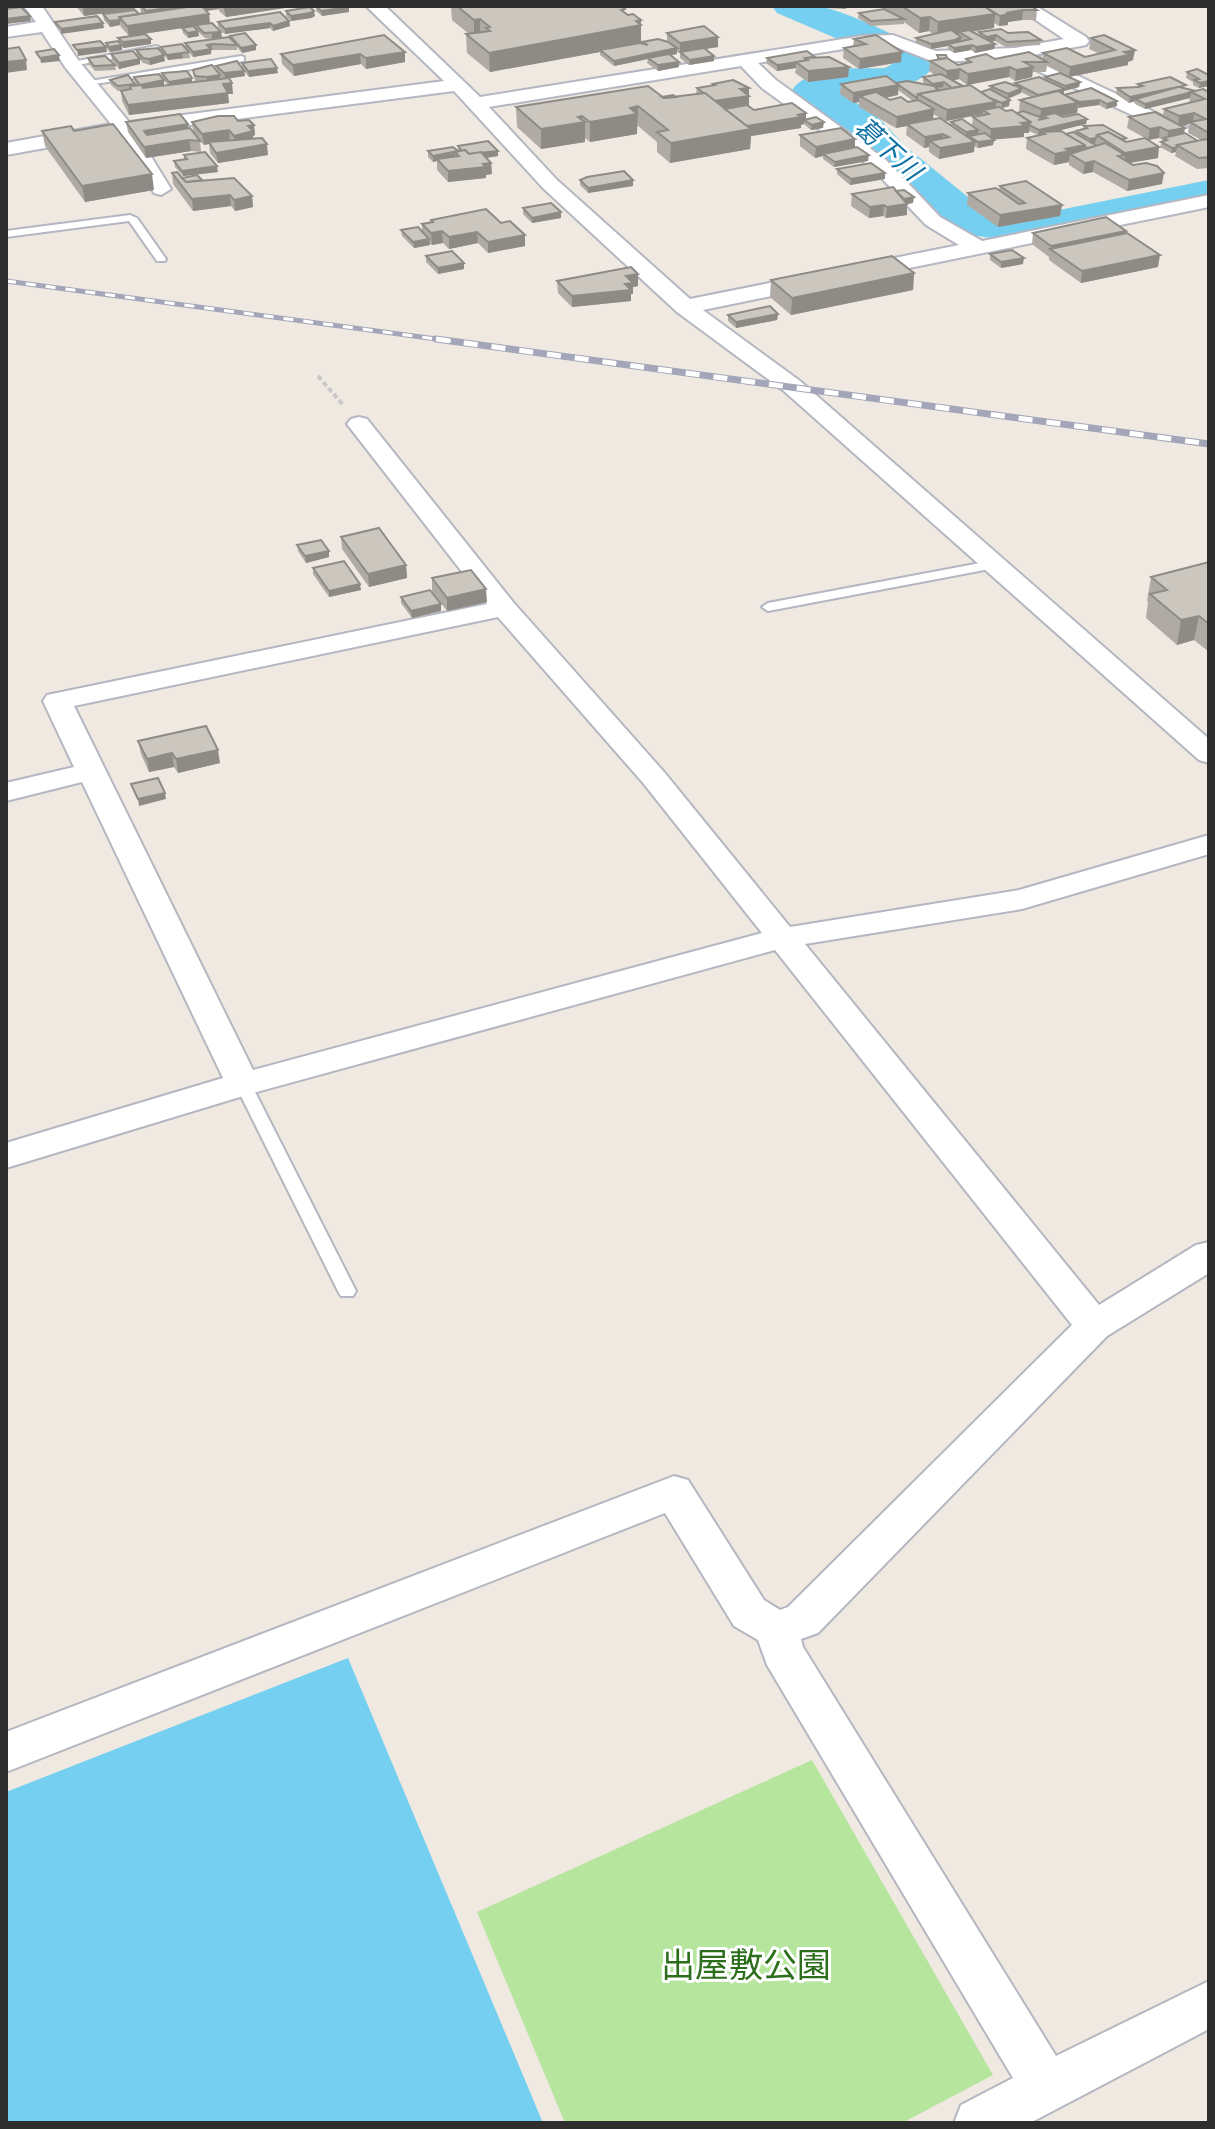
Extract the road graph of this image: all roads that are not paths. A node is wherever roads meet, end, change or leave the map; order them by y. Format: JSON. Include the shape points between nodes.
{"nodes":[{"id":1,"x":33,"y":6,"type":"edge"},
{"id":2,"x":375,"y":6,"type":"edge"},
{"id":3,"x":1024,"y":6,"type":"edge"},
{"id":4,"x":47,"y":26,"type":"junction"},
{"id":5,"x":6,"y":32,"type":"edge"},
{"id":6,"x":161,"y":48,"type":"edge"},
{"id":7,"x":1015,"y":53,"type":"junction"},
{"id":8,"x":241,"y":59,"type":"edge"},
{"id":9,"x":746,"y":61,"type":"junction"},
{"id":10,"x":71,"y":63,"type":"junction"},
{"id":11,"x":88,"y":82,"type":"junction"},
{"id":12,"x":459,"y":85,"type":"junction"},
{"id":13,"x":476,"y":103,"type":"junction"},
{"id":14,"x":124,"y":128,"type":"junction"},
{"id":15,"x":1209,"y":145,"type":"edge"},
{"id":16,"x":6,"y":149,"type":"edge"},
{"id":17,"x":161,"y":189,"type":"dead end"},
{"id":18,"x":1209,"y":201,"type":"edge"},
{"id":19,"x":6,"y":234,"type":"edge"},
{"id":20,"x":979,"y":248,"type":"junction"},
{"id":21,"x":161,"y":259,"type":"dead end"},
{"id":22,"x":685,"y":307,"type":"junction"},
{"id":23,"x":359,"y":424,"type":"road end"},
{"id":24,"x":991,"y":565,"type":"junction"},
{"id":25,"x":768,"y":607,"type":"dead end"},
{"id":26,"x":504,"y":608,"type":"junction"},
{"id":27,"x":1209,"y":754,"type":"edge"},
{"id":28,"x":92,"y":771,"type":"junction"},
{"id":29,"x":6,"y":792,"type":"edge"},
{"id":30,"x":1209,"y":844,"type":"edge"},
{"id":31,"x":782,"y":938,"type":"junction"},
{"id":32,"x":243,"y":1084,"type":"junction"},
{"id":33,"x":6,"y":1156,"type":"edge"},
{"id":34,"x":1209,"y":1255,"type":"edge"},
{"id":35,"x":347,"y":1291,"type":"dead end"},
{"id":36,"x":1094,"y":1326,"type":"junction"},
{"id":37,"x":777,"y":1630,"type":"junction"},
{"id":38,"x":6,"y":1752,"type":"edge"},
{"id":39,"x":1209,"y":2004,"type":"edge"},
{"id":40,"x":1047,"y":2087,"type":"junction"},
{"id":41,"x":979,"y":2123,"type":"edge"}],
"edges":[{"from":1,"to":4,"type":"street"},
{"from":2,"to":12,"type":"street"},
{"from":3,"to":7,"type":"street","via":[[1080,41]]},
{"from":4,"to":5,"type":"street"},
{"from":4,"to":10,"type":"street"},
{"from":6,"to":10,"type":"lane"},
{"from":7,"to":9,"type":"street","via":[[934,57],[893,40]]},
{"from":7,"to":15,"type":"street"},
{"from":8,"to":11,"type":"lane"},
{"from":9,"to":13,"type":"street"},
{"from":9,"to":20,"type":"street","via":[[769,84],[879,164],[933,221]]},
{"from":10,"to":11,"type":"street"},
{"from":11,"to":14,"type":"street"},
{"from":12,"to":13,"type":"street"},
{"from":12,"to":14,"type":"street"},
{"from":13,"to":22,"type":"street","via":[[550,184]]},
{"from":14,"to":16,"type":"street"},
{"from":14,"to":17,"type":"street"},
{"from":18,"to":20,"type":"street"},
{"from":19,"to":21,"type":"lane","via":[[130,218]]},
{"from":20,"to":22,"type":"street"},
{"from":22,"to":24,"type":"street","via":[[792,386]]},
{"from":23,"to":26,"type":"street"},
{"from":24,"to":25,"type":"lane"},
{"from":24,"to":27,"type":"street"},
{"from":26,"to":28,"type":"street","via":[[57,701]]},
{"from":26,"to":31,"type":"street","via":[[654,778]]},
{"from":28,"to":29,"type":"street"},
{"from":28,"to":32,"type":"street"},
{"from":30,"to":31,"type":"street","via":[[1022,899]]},
{"from":31,"to":32,"type":"street"},
{"from":31,"to":36,"type":"street"},
{"from":32,"to":33,"type":"street"},
{"from":32,"to":35,"type":"lane"},
{"from":34,"to":36,"type":"street"},
{"from":36,"to":37,"type":"street","via":[[803,1620]]},
{"from":37,"to":38,"type":"street","via":[[749,1613],[674,1492]]},
{"from":37,"to":40,"type":"street","via":[[782,1652]]},
{"from":39,"to":40,"type":"street"},
{"from":40,"to":41,"type":"street"}]}
